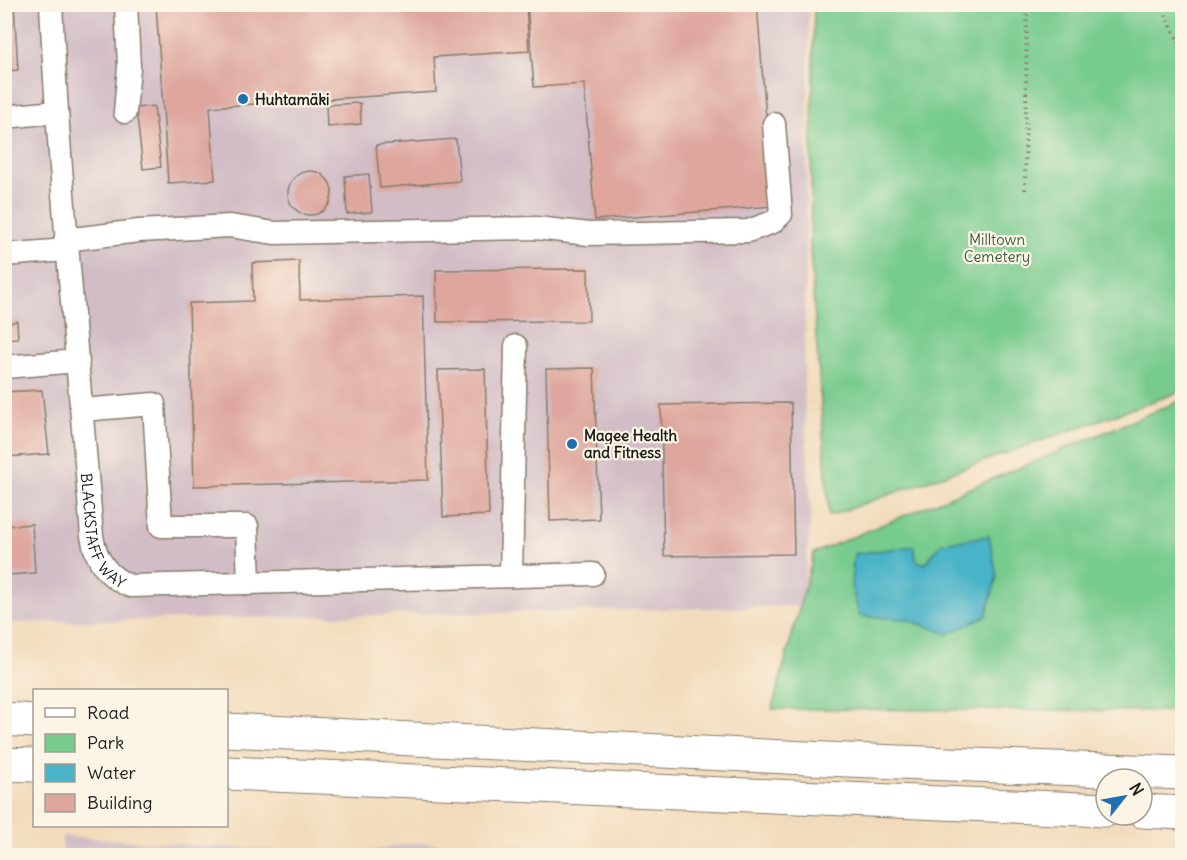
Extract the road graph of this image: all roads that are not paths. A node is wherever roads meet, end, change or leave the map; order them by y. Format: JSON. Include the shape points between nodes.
{"nodes":[{"id":1,"x":51,"y":4,"type":"edge"},
{"id":2,"x":126,"y":4,"type":"edge"},
{"id":3,"x":56,"y":112,"type":"junction"},
{"id":4,"x":125,"y":112,"type":"dead end"},
{"id":5,"x":4,"y":117,"type":"edge"},
{"id":6,"x":774,"y":124,"type":"dead end"},
{"id":7,"x":66,"y":245,"type":"junction"},
{"id":8,"x":4,"y":255,"type":"edge"},
{"id":9,"x":516,"y":346,"type":"dead end"},
{"id":10,"x":78,"y":361,"type":"junction"},
{"id":11,"x":4,"y":367,"type":"edge"},
{"id":12,"x":82,"y":410,"type":"junction"},
{"id":13,"x":593,"y":574,"type":"dead end"},
{"id":14,"x":511,"y":576,"type":"junction"},
{"id":15,"x":249,"y":584,"type":"junction"},
{"id":16,"x":4,"y":719,"type":"edge"},
{"id":17,"x":33,"y":721,"type":"edge"},
{"id":18,"x":228,"y":730,"type":"edge"},
{"id":19,"x":4,"y":764,"type":"edge"},
{"id":20,"x":33,"y":765,"type":"edge"},
{"id":21,"x":228,"y":773,"type":"edge"},
{"id":22,"x":1182,"y":773,"type":"edge"},
{"id":23,"x":1094,"y":809,"type":"edge"},
{"id":24,"x":1154,"y":812,"type":"edge"},
{"id":25,"x":1182,"y":813,"type":"edge"}],
"edges":[{"from":1,"to":3,"type":"street","name":"BLACKSTAFF WAY"},
{"from":2,"to":4,"type":"street","via":[[129,67]]},
{"from":3,"to":5,"type":"street"},
{"from":3,"to":7,"type":"street","name":"BLACKSTAFF WAY"},
{"from":6,"to":7,"type":"street","via":[[781,214],[773,222],[748,231],[589,234],[536,228],[274,233],[230,226],[139,231]]},
{"from":7,"to":8,"type":"street"},
{"from":7,"to":10,"type":"street","name":"BLACKSTAFF WAY"},
{"from":9,"to":14,"type":"street"},
{"from":10,"to":11,"type":"street"},
{"from":10,"to":12,"type":"street","name":"BLACKSTAFF WAY"},
{"from":12,"to":15,"type":"street","name":"BLACKSTAFF WAY","via":[[94,549],[110,575],[130,586]]},
{"from":12,"to":15,"type":"street","via":[[154,404],[161,526],[247,526]]},
{"from":13,"to":14,"type":"street","name":"BLACKSTAFF WAY"},
{"from":14,"to":15,"type":"street","name":"BLACKSTAFF WAY"},
{"from":16,"to":17,"type":"highway"},
{"from":18,"to":22,"type":"highway"},
{"from":19,"to":20,"type":"highway"},
{"from":21,"to":23,"type":"highway"},
{"from":24,"to":25,"type":"highway"}]}
